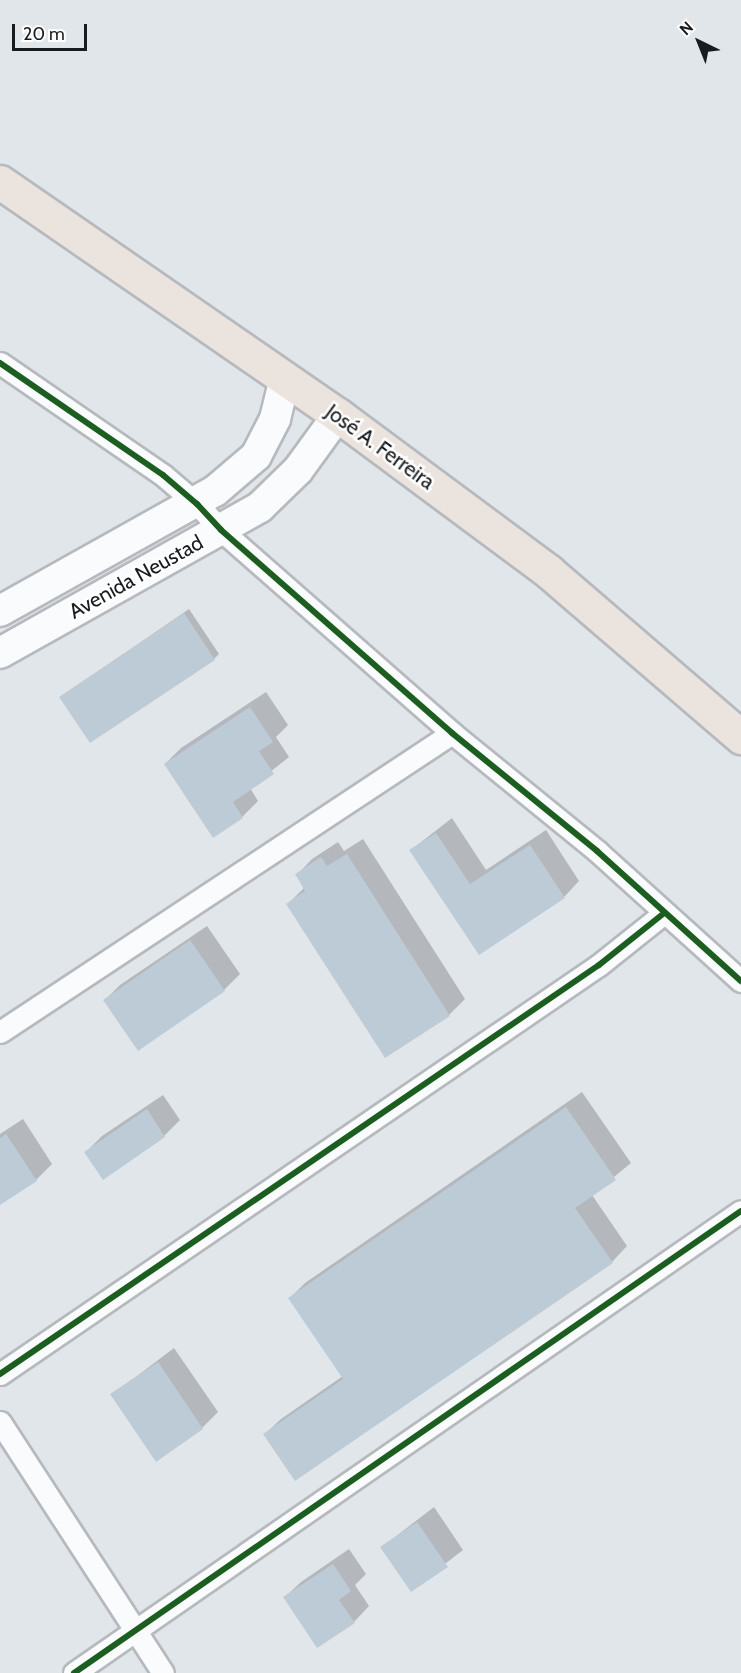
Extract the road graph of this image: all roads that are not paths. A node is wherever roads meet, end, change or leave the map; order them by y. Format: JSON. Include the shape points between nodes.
{"nodes":[{"id":1,"x":0,"y":182,"type":"edge"},
{"id":2,"x":0,"y":363,"type":"edge"},
{"id":3,"x":285,"y":378,"type":"junction"},
{"id":4,"x":338,"y":414,"type":"junction"},
{"id":5,"x":197,"y":504,"type":"junction"},
{"id":6,"x":221,"y":530,"type":"junction"},
{"id":7,"x":0,"y":611,"type":"edge"},
{"id":8,"x":0,"y":653,"type":"edge"},
{"id":9,"x":452,"y":733,"type":"junction"},
{"id":10,"x":741,"y":737,"type":"edge"},
{"id":11,"x":663,"y":914,"type":"junction"},
{"id":12,"x":741,"y":981,"type":"edge"},
{"id":13,"x":0,"y":1032,"type":"edge"},
{"id":14,"x":741,"y":1211,"type":"edge"},
{"id":15,"x":0,"y":1374,"type":"edge"},
{"id":16,"x":0,"y":1422,"type":"edge"},
{"id":17,"x":136,"y":1631,"type":"junction"},
{"id":18,"x":74,"y":1673,"type":"edge"},
{"id":19,"x":164,"y":1673,"type":"edge"}],
"edges":[{"from":1,"to":3,"type":"highway","name":"José A. Ferreira"},
{"from":2,"to":5,"type":"street"},
{"from":3,"to":4,"type":"highway","name":"José A. Ferreira"},
{"from":3,"to":5,"type":"street","name":"Avenida Neustad","via":[[275,419],[256,456]]},
{"from":4,"to":6,"type":"street","name":"Avenida Neustad","via":[[298,470],[260,507]]},
{"from":4,"to":10,"type":"highway","name":"José A. Ferreira","via":[[548,571]]},
{"from":5,"to":6,"type":"street"},
{"from":5,"to":7,"type":"street","name":"Avenida Neustad"},
{"from":6,"to":8,"type":"street","name":"Avenida Neustad"},
{"from":6,"to":9,"type":"street"},
{"from":9,"to":11,"type":"street","via":[[597,851]]},
{"from":9,"to":13,"type":"street"},
{"from":11,"to":12,"type":"street"},
{"from":11,"to":15,"type":"street","via":[[599,965]]},
{"from":14,"to":17,"type":"street"},
{"from":16,"to":17,"type":"street"},
{"from":17,"to":18,"type":"street"},
{"from":17,"to":19,"type":"street"}]}
